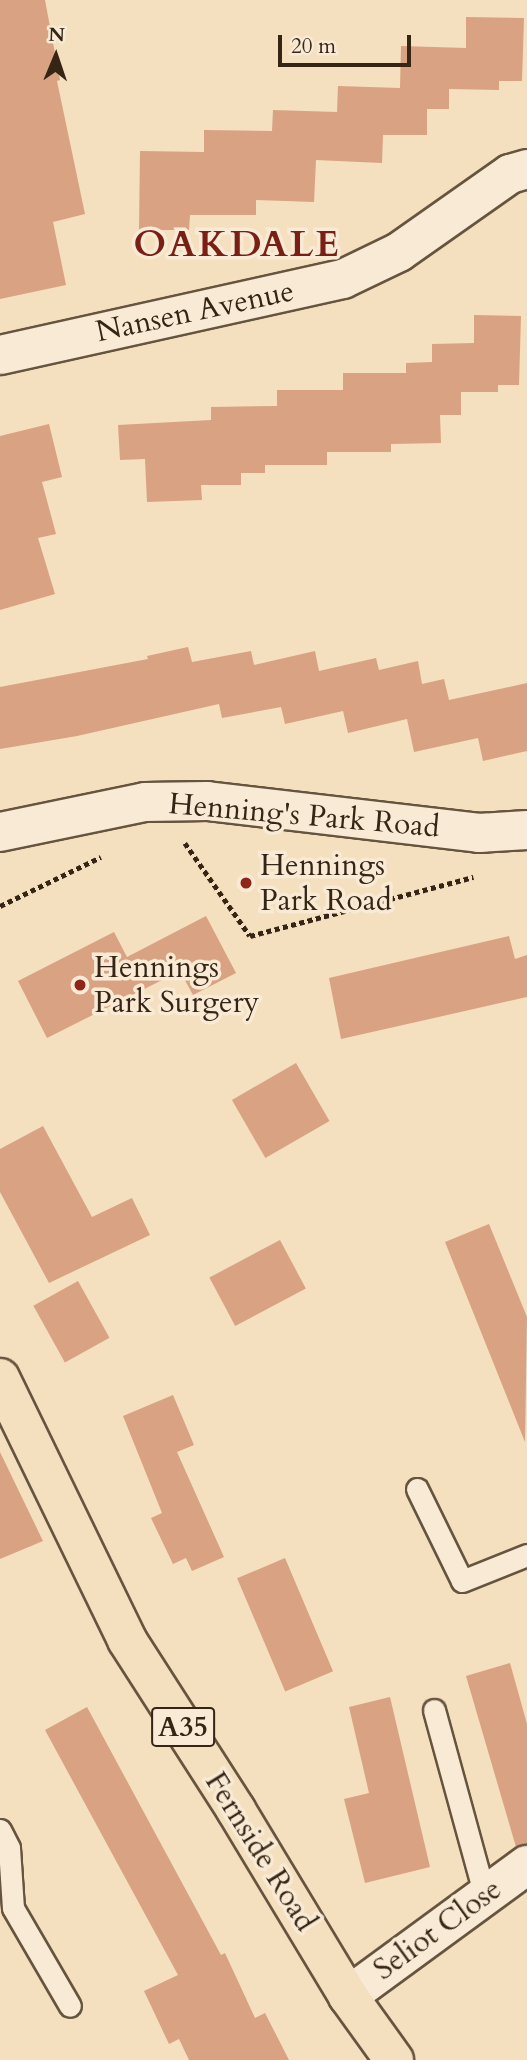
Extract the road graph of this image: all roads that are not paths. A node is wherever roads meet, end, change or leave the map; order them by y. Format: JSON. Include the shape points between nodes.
{"nodes":[{"id":1,"x":527,"y":169,"type":"edge"},
{"id":2,"x":0,"y":355,"type":"edge"},
{"id":3,"x":520,"y":830,"type":"edge"},
{"id":4,"x":0,"y":832,"type":"edge"},
{"id":5,"x":0,"y":1378,"type":"edge"},
{"id":6,"x":417,"y":1489,"type":"dead end"},
{"id":7,"x":527,"y":1555,"type":"edge"},
{"id":8,"x":434,"y":1710,"type":"dead end"},
{"id":9,"x":0,"y":1830,"type":"edge"},
{"id":10,"x":527,"y":1865,"type":"edge"},
{"id":11,"x":485,"y":1896,"type":"junction"},
{"id":12,"x":348,"y":1996,"type":"junction"},
{"id":13,"x":70,"y":2006,"type":"dead end"},
{"id":14,"x":394,"y":2060,"type":"edge"}],
"edges":[{"from":1,"to":2,"type":"street","name":"Nansen Avenue","via":[[510,174],[398,252],[343,279]]},
{"from":3,"to":4,"type":"street","name":"Henning's Park Road","via":[[479,833],[207,802],[156,802]]},
{"from":5,"to":12,"type":"highway","name":"Fernside Road","number":"A35","via":[[127,1640]]},
{"from":6,"to":7,"type":"lane","via":[[462,1581]]},
{"from":8,"to":11,"type":"lane"},
{"from":9,"to":13,"type":"lane","via":[[9,1848],[13,1908]]},
{"from":10,"to":11,"type":"street","name":"Seliot Close"},
{"from":11,"to":12,"type":"street","name":"Seliot Close"},
{"from":12,"to":14,"type":"highway","name":"Fernside Road","number":"A35"}]}
